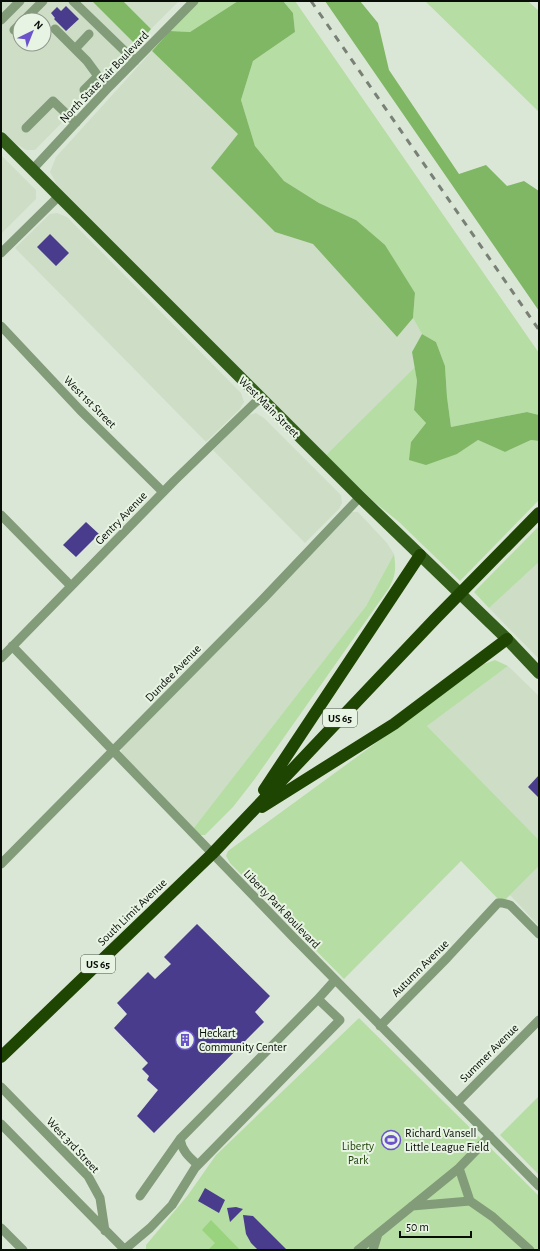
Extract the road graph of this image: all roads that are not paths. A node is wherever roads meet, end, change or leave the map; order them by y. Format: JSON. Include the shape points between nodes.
{"nodes":[{"id":1,"x":20,"y":1,"type":"edge"},
{"id":2,"x":24,"y":1,"type":"edge"},
{"id":3,"x":43,"y":1,"type":"edge"},
{"id":4,"x":73,"y":1,"type":"edge"},
{"id":5,"x":194,"y":1,"type":"edge"},
{"id":6,"x":34,"y":10,"type":"joint"},
{"id":7,"x":1,"y":20,"type":"edge"},
{"id":8,"x":55,"y":29,"type":"dead end"},
{"id":9,"x":88,"y":34,"type":"dead end"},
{"id":10,"x":75,"y":49,"type":"junction"},
{"id":11,"x":135,"y":62,"type":"junction"},
{"id":12,"x":98,"y":76,"type":"junction"},
{"id":13,"x":109,"y":87,"type":"junction"},
{"id":14,"x":84,"y":90,"type":"dead end"},
{"id":15,"x":76,"y":123,"type":"junction"},
{"id":16,"x":26,"y":128,"type":"dead end"},
{"id":17,"x":1,"y":138,"type":"edge"},
{"id":18,"x":32,"y":170,"type":"junction"},
{"id":19,"x":58,"y":197,"type":"junction"},
{"id":20,"x":1,"y":253,"type":"edge"},
{"id":21,"x":1,"y":326,"type":"edge"},
{"id":22,"x":260,"y":398,"type":"junction"},
{"id":23,"x":164,"y":492,"type":"junction"},
{"id":24,"x":360,"y":497,"type":"junction"},
{"id":25,"x":539,"y":514,"type":"edge"},
{"id":26,"x":1,"y":515,"type":"edge"},
{"id":27,"x":420,"y":555,"type":"junction"},
{"id":28,"x":71,"y":586,"type":"junction"},
{"id":29,"x":507,"y":640,"type":"junction"},
{"id":30,"x":12,"y":646,"type":"junction"},
{"id":31,"x":1,"y":658,"type":"edge"},
{"id":32,"x":539,"y":673,"type":"edge"},
{"id":33,"x":113,"y":752,"type":"junction"},
{"id":34,"x":246,"y":817,"type":"junction"},
{"id":35,"x":212,"y":854,"type":"junction"},
{"id":36,"x":1,"y":864,"type":"edge"},
{"id":37,"x":539,"y":934,"type":"edge"},
{"id":38,"x":335,"y":980,"type":"junction"},
{"id":39,"x":318,"y":999,"type":"junction"},
{"id":40,"x":539,"y":1020,"type":"edge"},
{"id":41,"x":380,"y":1026,"type":"junction"},
{"id":42,"x":1,"y":1057,"type":"edge"},
{"id":43,"x":1,"y":1087,"type":"edge"},
{"id":44,"x":457,"y":1103,"type":"junction"},
{"id":45,"x":1,"y":1124,"type":"edge"},
{"id":46,"x":490,"y":1136,"type":"junction"},
{"id":47,"x":180,"y":1139,"type":"junction"},
{"id":48,"x":198,"y":1165,"type":"junction"},
{"id":49,"x":459,"y":1168,"type":"junction"},
{"id":50,"x":539,"y":1186,"type":"edge"},
{"id":51,"x":140,"y":1196,"type":"dead end"},
{"id":52,"x":470,"y":1201,"type":"junction"},
{"id":53,"x":412,"y":1206,"type":"junction"},
{"id":54,"x":1,"y":1228,"type":"edge"},
{"id":55,"x":105,"y":1231,"type":"junction"},
{"id":56,"x":378,"y":1234,"type":"junction"},
{"id":57,"x":23,"y":1250,"type":"edge"},
{"id":58,"x":125,"y":1250,"type":"edge"},
{"id":59,"x":358,"y":1250,"type":"edge"},
{"id":60,"x":373,"y":1250,"type":"edge"},
{"id":61,"x":530,"y":1250,"type":"edge"}],
"edges":[{"from":1,"to":7,"type":"street"},
{"from":2,"to":6,"type":"street"},
{"from":3,"to":6,"type":"street"},
{"from":4,"to":11,"type":"street"},
{"from":5,"to":11,"type":"street","name":"North State Fair Boulevard"},
{"from":8,"to":10,"type":"street"},
{"from":9,"to":10,"type":"street"},
{"from":10,"to":12,"type":"street"},
{"from":11,"to":13,"type":"street","name":"North State Fair Boulevard"},
{"from":12,"to":13,"type":"street"},
{"from":12,"to":14,"type":"street"},
{"from":13,"to":15,"type":"street","name":"North State Fair Boulevard"},
{"from":15,"to":16,"type":"street","via":[[53,101]]},
{"from":15,"to":18,"type":"street","name":"North State Fair Boulevard"},
{"from":17,"to":18,"type":"main road","name":"West Main Street"},
{"from":18,"to":19,"type":"main road","name":"West Main Street"},
{"from":19,"to":20,"type":"street"},
{"from":19,"to":22,"type":"main road","name":"West Main Street"},
{"from":21,"to":23,"type":"street","name":"West 1st Street","via":[[80,410]]},
{"from":22,"to":23,"type":"street","name":"Gentry Avenue"},
{"from":22,"to":24,"type":"main road","name":"West Main Street"},
{"from":23,"to":28,"type":"street","name":"Gentry Avenue"},
{"from":24,"to":27,"type":"main road","name":"West Main Street"},
{"from":24,"to":33,"type":"street","name":"Dundee Avenue"},
{"from":25,"to":34,"type":"highway","number":"US 65"},
{"from":26,"to":28,"type":"street"},
{"from":27,"to":29,"type":"main road","name":"West Main Street"},
{"from":27,"to":34,"type":"highway"},
{"from":28,"to":30,"type":"street","name":"Gentry Avenue"},
{"from":29,"to":32,"type":"main road","name":"West Main Street"},
{"from":29,"to":34,"type":"highway","via":[[394,724]]},
{"from":30,"to":31,"type":"street","name":"Gentry Avenue"},
{"from":30,"to":33,"type":"street","name":"Liberty Park Boulevard"},
{"from":33,"to":35,"type":"street","name":"Liberty Park Boulevard"},
{"from":33,"to":36,"type":"street","name":"Dundee Avenue"},
{"from":34,"to":35,"type":"highway","name":"South Limit Avenue","number":"US 65"},
{"from":35,"to":38,"type":"street","name":"Liberty Park Boulevard"},
{"from":35,"to":42,"type":"highway","name":"South Limit Avenue","number":"US 65"},
{"from":37,"to":41,"type":"street","name":"Autumn Avenue","via":[[510,905],[496,905]]},
{"from":38,"to":39,"type":"street"},
{"from":38,"to":41,"type":"street","name":"Liberty Park Boulevard"},
{"from":39,"to":47,"type":"street"},
{"from":39,"to":48,"type":"street","via":[[340,1020]]},
{"from":40,"to":44,"type":"street","name":"Summer Avenue"},
{"from":41,"to":44,"type":"street","name":"Liberty Park Boulevard"},
{"from":43,"to":55,"type":"street","name":"West 3rd Street","via":[[88,1176],[100,1198]]},
{"from":44,"to":46,"type":"street","name":"Liberty Park Boulevard"},
{"from":45,"to":55,"type":"street"},
{"from":46,"to":49,"type":"street"},
{"from":46,"to":50,"type":"street","name":"Liberty Park Boulevard"},
{"from":47,"to":48,"type":"street","via":[[182,1148]]},
{"from":47,"to":51,"type":"street"},
{"from":48,"to":58,"type":"street","via":[[172,1205]]},
{"from":49,"to":52,"type":"street"},
{"from":49,"to":53,"type":"street"},
{"from":52,"to":53,"type":"street"},
{"from":52,"to":61,"type":"street","via":[[493,1217]]},
{"from":53,"to":56,"type":"street"},
{"from":54,"to":57,"type":"street"},
{"from":55,"to":58,"type":"street"},
{"from":56,"to":59,"type":"street"},
{"from":56,"to":60,"type":"street"}]}
